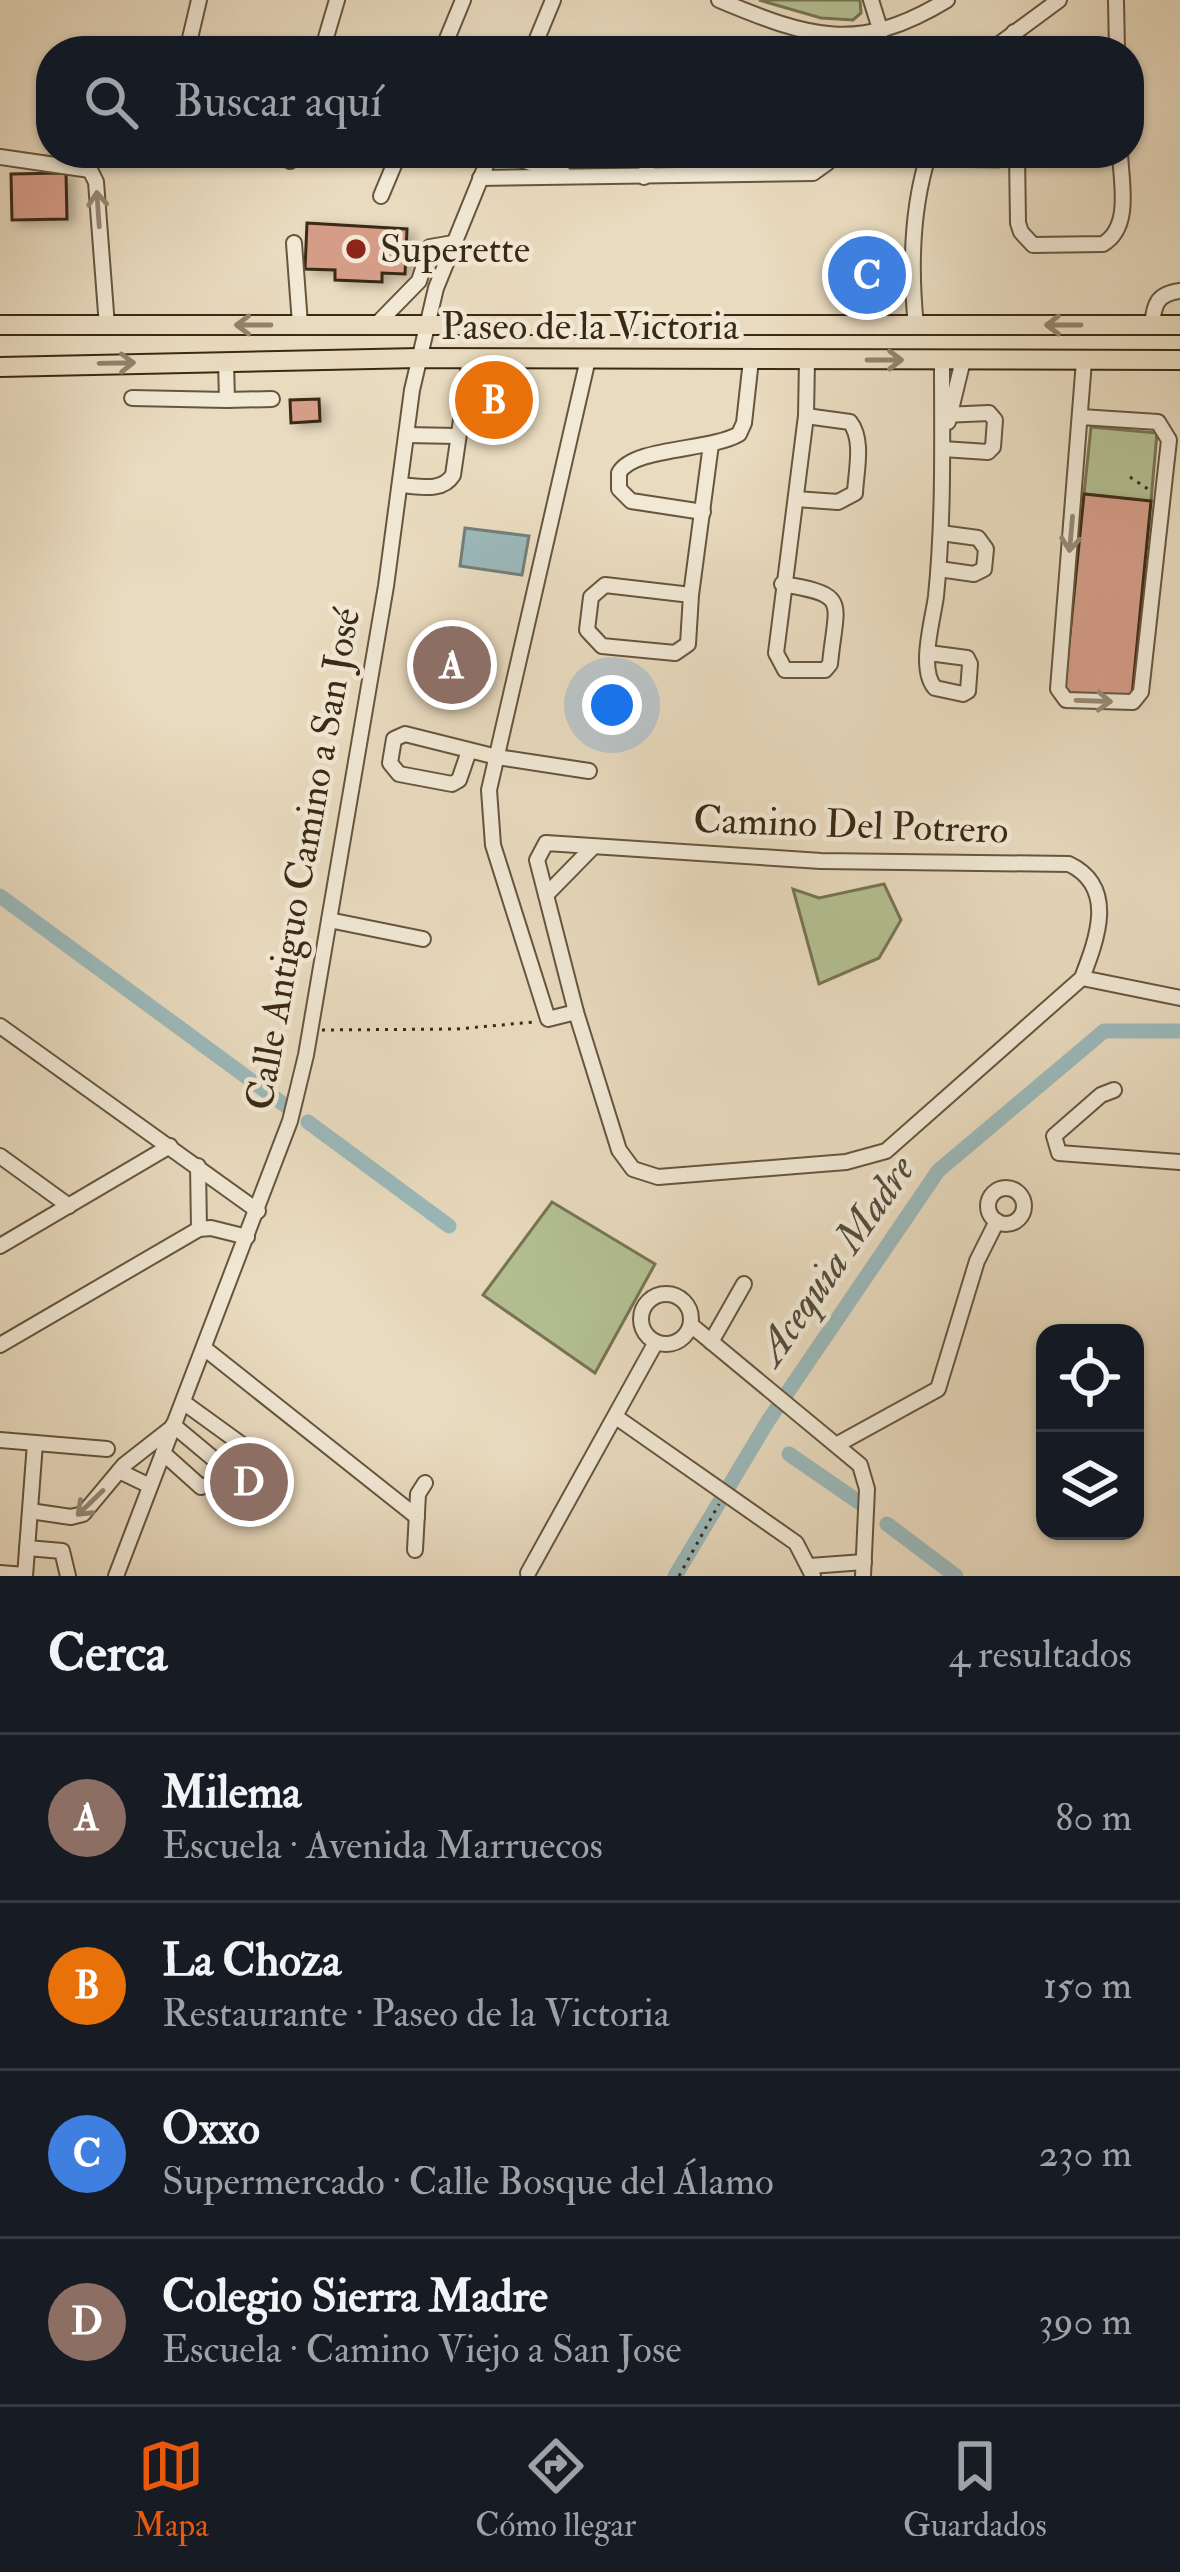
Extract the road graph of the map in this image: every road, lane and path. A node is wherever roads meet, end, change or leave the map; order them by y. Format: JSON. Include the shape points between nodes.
{"nodes":[{"id":1,"x":199,"y":0,"type":"edge"},
{"id":2,"x":337,"y":0,"type":"edge"},
{"id":3,"x":463,"y":0,"type":"edge"},
{"id":4,"x":553,"y":0,"type":"edge"},
{"id":5,"x":719,"y":0,"type":"edge"},
{"id":6,"x":872,"y":0,"type":"edge"},
{"id":7,"x":946,"y":0,"type":"edge"},
{"id":8,"x":1059,"y":0,"type":"edge"},
{"id":9,"x":1116,"y":0,"type":"edge"},
{"id":10,"x":881,"y":32,"type":"junction"},
{"id":11,"x":1014,"y":32,"type":"junction"},
{"id":12,"x":191,"y":36,"type":"edge"},
{"id":13,"x":326,"y":36,"type":"edge"},
{"id":14,"x":448,"y":36,"type":"edge"},
{"id":15,"x":538,"y":36,"type":"edge"},
{"id":16,"x":1009,"y":36,"type":"edge"},
{"id":17,"x":1014,"y":36,"type":"edge"},
{"id":18,"x":1117,"y":36,"type":"edge"},
{"id":19,"x":0,"y":157,"type":"edge"},
{"id":20,"x":36,"y":161,"type":"edge"},
{"id":21,"x":88,"y":168,"type":"edge"},
{"id":22,"x":393,"y":168,"type":"edge"},
{"id":23,"x":484,"y":168,"type":"edge"},
{"id":24,"x":540,"y":168,"type":"edge"},
{"id":25,"x":563,"y":168,"type":"edge"},
{"id":26,"x":647,"y":168,"type":"edge"},
{"id":27,"x":820,"y":168,"type":"edge"},
{"id":28,"x":926,"y":168,"type":"edge"},
{"id":29,"x":1017,"y":168,"type":"edge"},
{"id":30,"x":1120,"y":168,"type":"edge"},
{"id":31,"x":561,"y":176,"type":"junction"},
{"id":32,"x":644,"y":177,"type":"junction"},
{"id":33,"x":480,"y":178,"type":"junction"},
{"id":34,"x":381,"y":196,"type":"dead end"},
{"id":35,"x":294,"y":243,"type":"dead end"},
{"id":36,"x":453,"y":243,"type":"junction"},
{"id":37,"x":1180,"y":291,"type":"edge"},
{"id":38,"x":0,"y":314,"type":"edge"},
{"id":39,"x":300,"y":324,"type":"junction"},
{"id":40,"x":1151,"y":325,"type":"junction"},
{"id":41,"x":1180,"y":325,"type":"edge"},
{"id":42,"x":0,"y":326,"type":"edge"},
{"id":43,"x":107,"y":326,"type":"junction"},
{"id":44,"x":375,"y":326,"type":"junction"},
{"id":45,"x":427,"y":326,"type":"junction"},
{"id":46,"x":916,"y":326,"type":"junction"},
{"id":47,"x":419,"y":358,"type":"junction"},
{"id":48,"x":470,"y":358,"type":"junction"},
{"id":49,"x":588,"y":359,"type":"junction"},
{"id":50,"x":751,"y":360,"type":"junction"},
{"id":51,"x":807,"y":360,"type":"junction"},
{"id":52,"x":942,"y":360,"type":"junction"},
{"id":53,"x":963,"y":360,"type":"junction"},
{"id":54,"x":1180,"y":360,"type":"edge"},
{"id":55,"x":1084,"y":361,"type":"junction"},
{"id":56,"x":226,"y":362,"type":"junction"},
{"id":57,"x":0,"y":368,"type":"edge"},
{"id":58,"x":132,"y":398,"type":"dead end"},
{"id":59,"x":272,"y":399,"type":"dead end"},
{"id":60,"x":227,"y":400,"type":"junction"},
{"id":61,"x":806,"y":416,"type":"junction"},
{"id":62,"x":1081,"y":417,"type":"junction"},
{"id":63,"x":947,"y":419,"type":"junction"},
{"id":64,"x":406,"y":435,"type":"junction"},
{"id":65,"x":458,"y":436,"type":"junction"},
{"id":66,"x":711,"y":444,"type":"junction"},
{"id":67,"x":943,"y":449,"type":"junction"},
{"id":68,"x":1130,"y":477,"type":"dead end"},
{"id":69,"x":400,"y":485,"type":"junction"},
{"id":70,"x":1162,"y":498,"type":"junction"},
{"id":71,"x":796,"y":499,"type":"junction"},
{"id":72,"x":704,"y":512,"type":"junction"},
{"id":73,"x":941,"y":533,"type":"junction"},
{"id":74,"x":939,"y":569,"type":"junction"},
{"id":75,"x":782,"y":584,"type":"junction"},
{"id":76,"x":691,"y":595,"type":"junction"},
{"id":77,"x":929,"y":653,"type":"junction"},
{"id":78,"x":469,"y":751,"type":"junction"},
{"id":79,"x":496,"y":757,"type":"junction"},
{"id":80,"x":589,"y":771,"type":"dead end"},
{"id":81,"x":592,"y":848,"type":"junction"},
{"id":82,"x":546,"y":895,"type":"junction"},
{"id":83,"x":329,"y":920,"type":"junction"},
{"id":84,"x":423,"y":939,"type":"dead end"},
{"id":85,"x":1082,"y":978,"type":"junction"},
{"id":86,"x":1180,"y":998,"type":"edge"},
{"id":87,"x":576,"y":1012,"type":"junction"},
{"id":88,"x":548,"y":1019,"type":"junction"},
{"id":89,"x":0,"y":1026,"type":"edge"},
{"id":90,"x":310,"y":1030,"type":"junction"},
{"id":91,"x":1114,"y":1090,"type":"dead end"},
{"id":92,"x":170,"y":1146,"type":"junction"},
{"id":93,"x":0,"y":1156,"type":"edge"},
{"id":94,"x":1180,"y":1162,"type":"edge"},
{"id":95,"x":198,"y":1166,"type":"junction"},
{"id":96,"x":69,"y":1205,"type":"junction"},
{"id":97,"x":258,"y":1211,"type":"junction"},
{"id":98,"x":997,"y":1221,"type":"dead end"},
{"id":99,"x":199,"y":1228,"type":"junction"},
{"id":100,"x":247,"y":1237,"type":"junction"},
{"id":101,"x":0,"y":1246,"type":"edge"},
{"id":102,"x":744,"y":1284,"type":"dead end"},
{"id":103,"x":691,"y":1325,"type":"junction"},
{"id":104,"x":656,"y":1342,"type":"junction"},
{"id":105,"x":711,"y":1342,"type":"junction"},
{"id":106,"x":0,"y":1346,"type":"edge"},
{"id":107,"x":204,"y":1348,"type":"junction"},
{"id":108,"x":183,"y":1402,"type":"junction"},
{"id":109,"x":616,"y":1418,"type":"junction"},
{"id":110,"x":173,"y":1425,"type":"junction"},
{"id":111,"x":0,"y":1440,"type":"edge"},
{"id":112,"x":35,"y":1443,"type":"junction"},
{"id":113,"x":838,"y":1444,"type":"junction"},
{"id":114,"x":107,"y":1449,"type":"dead end"},
{"id":115,"x":163,"y":1454,"type":"junction"},
{"id":116,"x":227,"y":1470,"type":"junction"},
{"id":117,"x":119,"y":1471,"type":"junction"},
{"id":118,"x":425,"y":1483,"type":"dead end"},
{"id":119,"x":150,"y":1486,"type":"junction"},
{"id":120,"x":726,"y":1492,"type":"junction"},
{"id":121,"x":30,"y":1511,"type":"junction"},
{"id":122,"x":417,"y":1516,"type":"junction"},
{"id":123,"x":27,"y":1548,"type":"junction"},
{"id":124,"x":416,"y":1550,"type":"dead end"},
{"id":125,"x":863,"y":1569,"type":"edge"},
{"id":126,"x":811,"y":1571,"type":"edge"},
{"id":127,"x":0,"y":1574,"type":"edge"},
{"id":128,"x":511,"y":1574,"type":"edge"},
{"id":129,"x":531,"y":1574,"type":"edge"},
{"id":130,"x":25,"y":1576,"type":"edge"},
{"id":131,"x":68,"y":1576,"type":"edge"},
{"id":132,"x":116,"y":1576,"type":"edge"},
{"id":133,"x":679,"y":1576,"type":"edge"}],
"edges":[{"from":1,"to":12,"type":"street"},
{"from":2,"to":13,"type":"street"},
{"from":3,"to":14,"type":"street"},
{"from":4,"to":15,"type":"street"},
{"from":5,"to":10,"type":"street","via":[[810,33]]},
{"from":6,"to":10,"type":"street"},
{"from":7,"to":10,"type":"street"},
{"from":8,"to":11,"type":"street"},
{"from":9,"to":18,"type":"street"},
{"from":11,"to":16,"type":"street"},
{"from":11,"to":17,"type":"street"},
{"from":20,"to":19,"type":"street","one_way":true},
{"from":43,"to":21,"type":"street","one_way":true},
{"from":22,"to":34,"type":"street"},
{"from":23,"to":33,"type":"street"},
{"from":24,"to":31,"type":"street"},
{"from":25,"to":31,"type":"street"},
{"from":26,"to":32,"type":"street"},
{"from":27,"to":32,"type":"street"},
{"from":28,"to":46,"type":"street","via":[[915,217]]},
{"from":29,"to":30,"type":"street","via":[[1018,223],[1034,245],[1111,240],[1122,218]]},
{"from":31,"to":32,"type":"street"},
{"from":31,"to":33,"type":"street"},
{"from":33,"to":36,"type":"street"},
{"from":35,"to":39,"type":"street"},
{"from":36,"to":44,"type":"street","via":[[430,247],[419,281]]},
{"from":36,"to":45,"type":"street","name":"Calle Antiguo Camino a San José"},
{"from":37,"to":40,"type":"street","via":[[1154,304]]},
{"from":38,"to":42,"type":"street"},
{"from":39,"to":43,"type":"main road","name":"Paseo de la Victoria","one_way":true},
{"from":39,"to":44,"type":"main road","name":"Paseo de la Victoria"},
{"from":40,"to":41,"type":"main road","name":"Paseo de la Victoria"},
{"from":40,"to":46,"type":"main road","name":"Paseo de la Victoria","one_way":true},
{"from":42,"to":43,"type":"main road","name":"Paseo de la Victoria"},
{"from":44,"to":45,"type":"main road","name":"Paseo de la Victoria"},
{"from":45,"to":46,"type":"main road","name":"Paseo de la Victoria"},
{"from":45,"to":47,"type":"street","name":"Calle Antiguo Camino a San José"},
{"from":47,"to":48,"type":"main road","name":"Paseo de la Victoria"},
{"from":47,"to":56,"type":"main road","name":"Paseo de la Victoria"},
{"from":47,"to":64,"type":"street","name":"Calle Antiguo Camino a San José"},
{"from":48,"to":49,"type":"main road","name":"Paseo de la Victoria"},
{"from":48,"to":65,"type":"street"},
{"from":49,"to":50,"type":"main road","name":"Paseo de la Victoria"},
{"from":49,"to":79,"type":"street"},
{"from":50,"to":51,"type":"main road","name":"Paseo de la Victoria"},
{"from":50,"to":66,"type":"street","via":[[739,434]]},
{"from":51,"to":52,"type":"main road","name":"Paseo de la Victoria","one_way":true},
{"from":51,"to":61,"type":"street"},
{"from":52,"to":53,"type":"main road","name":"Paseo de la Victoria"},
{"from":52,"to":63,"type":"street"},
{"from":53,"to":55,"type":"main road","name":"Paseo de la Victoria"},
{"from":53,"to":63,"type":"street"},
{"from":54,"to":55,"type":"main road","name":"Paseo de la Victoria"},
{"from":55,"to":62,"type":"street"},
{"from":57,"to":56,"type":"main road","name":"Paseo de la Victoria","one_way":true},
{"from":56,"to":60,"type":"street"},
{"from":58,"to":60,"type":"street"},
{"from":59,"to":60,"type":"street"},
{"from":61,"to":71,"type":"street"},
{"from":61,"to":71,"type":"street","via":[[854,426],[855,493],[838,502]]},
{"from":62,"to":70,"type":"street","via":[[1163,426],[1169,440]]},
{"from":62,"to":70,"type":"street","one_way":true,"via":[[1058,689],[1066,700],[1140,697]]},
{"from":63,"to":67,"type":"street"},
{"from":63,"to":67,"type":"street","via":[[991,415],[993,447]]},
{"from":64,"to":65,"type":"street"},
{"from":64,"to":69,"type":"street","name":"Calle Antiguo Camino a San José"},
{"from":65,"to":69,"type":"street","via":[[448,482]]},
{"from":66,"to":72,"type":"street"},
{"from":66,"to":72,"type":"street","via":[[631,460],[619,473],[631,501]]},
{"from":67,"to":73,"type":"street"},
{"from":68,"to":70,"type":"path"},
{"from":69,"to":83,"type":"street","name":"Calle Antiguo Camino a San José"},
{"from":71,"to":75,"type":"street"},
{"from":72,"to":76,"type":"street"},
{"from":73,"to":74,"type":"street"},
{"from":73,"to":74,"type":"street","via":[[978,538],[986,549],[977,573]]},
{"from":74,"to":77,"type":"street"},
{"from":75,"to":75,"type":"street","via":[[831,596],[825,670],[785,670],[778,660]]},
{"from":76,"to":76,"type":"street","via":[[688,644],[679,652],[602,646],[587,630],[591,597],[605,585]]},
{"from":77,"to":77,"type":"street","via":[[934,688],[970,689],[967,658]]},
{"from":78,"to":78,"type":"street","via":[[406,734],[394,739],[391,763],[399,774],[452,784]]},
{"from":78,"to":79,"type":"street"},
{"from":79,"to":80,"type":"street"},
{"from":79,"to":88,"type":"street","via":[[493,845]]},
{"from":81,"to":82,"type":"street"},
{"from":81,"to":82,"type":"street","name":"Camino Del Potrero","via":[[546,843],[537,860]]},
{"from":81,"to":85,"type":"street","name":"Camino Del Potrero","via":[[1069,864],[1097,890],[1101,912]]},
{"from":82,"to":87,"type":"street"},
{"from":83,"to":84,"type":"street"},
{"from":83,"to":90,"type":"street","name":"Calle Antiguo Camino a San José"},
{"from":85,"to":86,"type":"street"},
{"from":85,"to":87,"type":"street","via":[[886,1151],[677,1177],[644,1175],[619,1150]]},
{"from":87,"to":88,"type":"street"},
{"from":88,"to":90,"type":"path"},
{"from":89,"to":92,"type":"street"},
{"from":90,"to":97,"type":"street","name":"Calle Antiguo Camino a San José"},
{"from":91,"to":94,"type":"street","via":[[1054,1136],[1055,1149]]},
{"from":92,"to":95,"type":"street"},
{"from":92,"to":96,"type":"street"},
{"from":93,"to":96,"type":"street"},
{"from":95,"to":97,"type":"street"},
{"from":95,"to":99,"type":"street"},
{"from":96,"to":101,"type":"street"},
{"from":97,"to":100,"type":"street","name":"Calle Antiguo Camino a San José"},
{"from":98,"to":113,"type":"street","via":[[938,1389]]},
{"from":99,"to":100,"type":"street"},
{"from":99,"to":106,"type":"street"},
{"from":100,"to":107,"type":"street","name":"Calle Antiguo Camino a San José"},
{"from":102,"to":105,"type":"street"},
{"from":103,"to":104,"type":"street","via":[[681,1340]]},
{"from":103,"to":104,"type":"street","via":[[685,1302],[655,1296],[640,1315]]},
{"from":103,"to":105,"type":"street"},
{"from":104,"to":109,"type":"street"},
{"from":105,"to":113,"type":"street"},
{"from":107,"to":108,"type":"street","name":"Calle Antiguo Camino a San José"},
{"from":107,"to":122,"type":"street"},
{"from":108,"to":110,"type":"street","name":"Calle Antiguo Camino a San José"},
{"from":108,"to":116,"type":"street","via":[[241,1444]]},
{"from":109,"to":120,"type":"street"},
{"from":109,"to":129,"type":"street"},
{"from":110,"to":115,"type":"street","name":"Calle Antiguo Camino a San José"},
{"from":110,"to":116,"type":"street"},
{"from":110,"to":117,"type":"street"},
{"from":111,"to":112,"type":"street"},
{"from":112,"to":114,"type":"street"},
{"from":112,"to":121,"type":"street"},
{"from":113,"to":125,"type":"street","via":[[860,1465],[868,1489]]},
{"from":115,"to":116,"type":"street","via":[[196,1485],[212,1484]]},
{"from":115,"to":119,"type":"street","name":"Calle Antiguo Camino a San José"},
{"from":117,"to":119,"type":"street"},
{"from":117,"to":121,"type":"street","one_way":true,"via":[[82,1514]]},
{"from":118,"to":122,"type":"street"},
{"from":119,"to":132,"type":"street","name":"Calle Antiguo Camino a San José"},
{"from":120,"to":126,"type":"street","via":[[796,1543]]},
{"from":120,"to":133,"type":"path"},
{"from":121,"to":123,"type":"street"},
{"from":122,"to":124,"type":"street"},
{"from":123,"to":130,"type":"street"},
{"from":123,"to":131,"type":"street","via":[[62,1551]]},
{"from":125,"to":126,"type":"street"},
{"from":127,"to":130,"type":"street"},
{"from":128,"to":129,"type":"street"}]}
